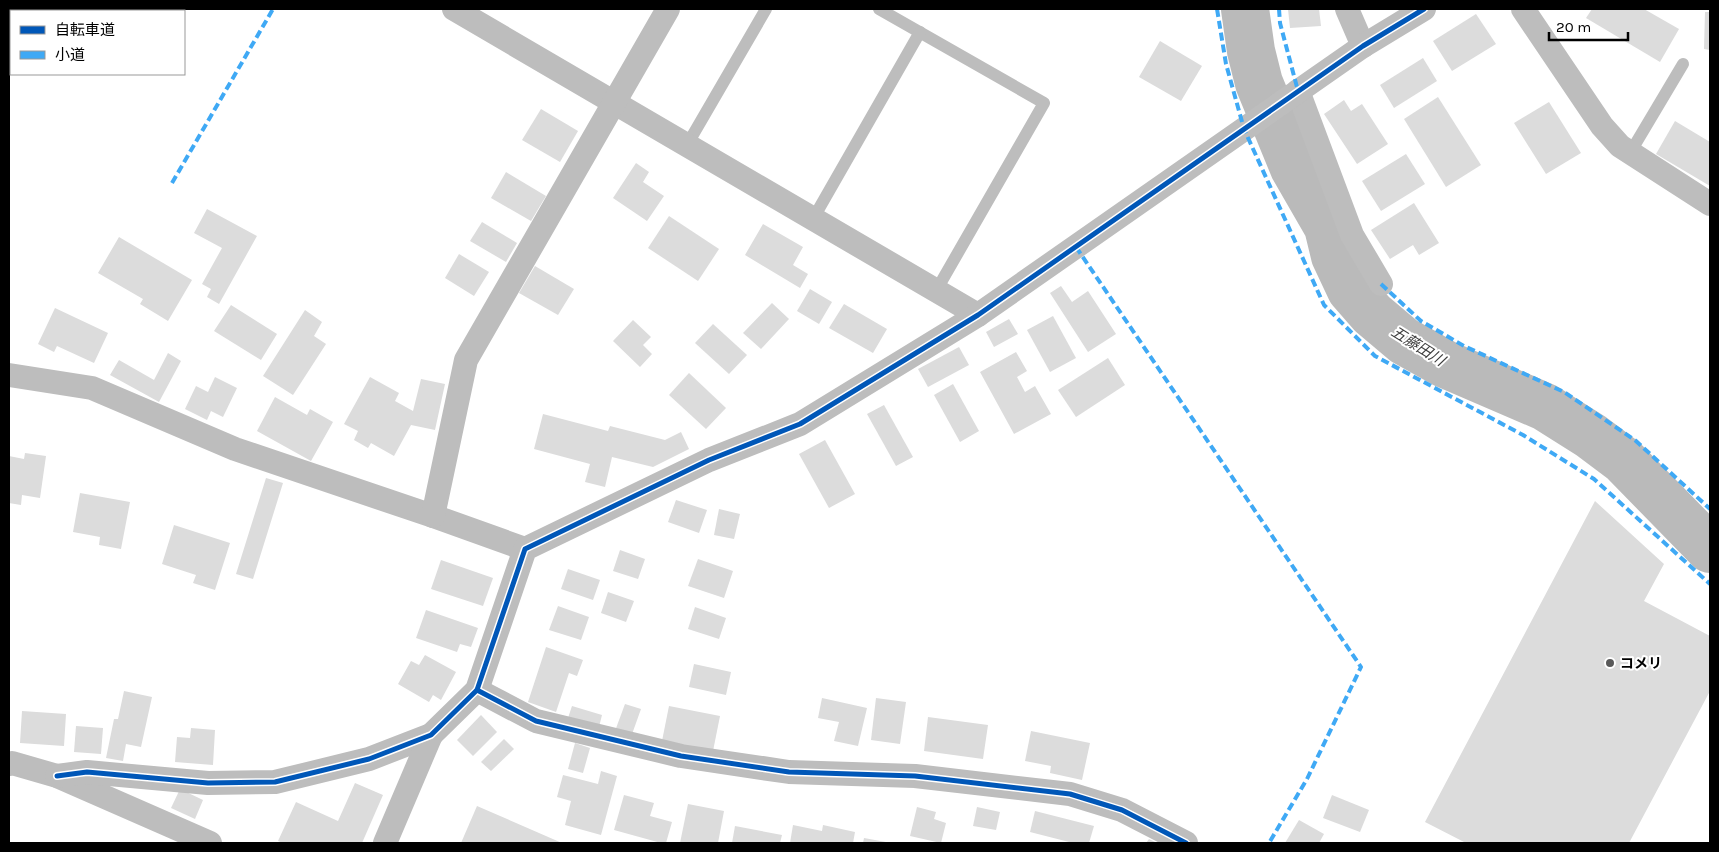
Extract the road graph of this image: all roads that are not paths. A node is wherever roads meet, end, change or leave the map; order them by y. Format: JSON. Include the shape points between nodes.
{"nodes":[{"id":1,"x":454,"y":9,"type":"edge"},
{"id":2,"x":668,"y":9,"type":"edge"},
{"id":3,"x":766,"y":9,"type":"edge"},
{"id":4,"x":879,"y":9,"type":"edge"},
{"id":5,"x":1347,"y":9,"type":"edge"},
{"id":6,"x":1424,"y":9,"type":"edge"},
{"id":7,"x":1523,"y":9,"type":"edge"},
{"id":8,"x":920,"y":32,"type":"junction"},
{"id":9,"x":1363,"y":46,"type":"junction"},
{"id":10,"x":1683,"y":64,"type":"dead end"},
{"id":11,"x":1298,"y":91,"type":"junction"},
{"id":12,"x":614,"y":102,"type":"junction"},
{"id":13,"x":687,"y":145,"type":"junction"},
{"id":14,"x":1630,"y":153,"type":"junction"},
{"id":15,"x":1710,"y":204,"type":"edge"},
{"id":16,"x":813,"y":219,"type":"junction"},
{"id":17,"x":1381,"y":284,"type":"dead end"},
{"id":18,"x":936,"y":291,"type":"junction"},
{"id":19,"x":978,"y":315,"type":"junction"},
{"id":20,"x":9,"y":375,"type":"edge"},
{"id":21,"x":433,"y":516,"type":"junction"},
{"id":22,"x":525,"y":550,"type":"junction"},
{"id":23,"x":477,"y":690,"type":"junction"},
{"id":24,"x":431,"y":735,"type":"junction"},
{"id":25,"x":10,"y":757,"type":"edge"},
{"id":26,"x":57,"y":776,"type":"junction"},
{"id":27,"x":210,"y":843,"type":"edge"},
{"id":28,"x":385,"y":843,"type":"edge"},
{"id":29,"x":1186,"y":843,"type":"edge"}],
"edges":[{"from":1,"to":12,"type":"street"},
{"from":2,"to":12,"type":"street"},
{"from":3,"to":13,"type":"lane"},
{"from":4,"to":8,"type":"lane"},
{"from":5,"to":9,"type":"street"},
{"from":6,"to":9,"type":"street"},
{"from":7,"to":14,"type":"street","via":[[1602,126]]},
{"from":8,"to":16,"type":"lane"},
{"from":8,"to":18,"type":"lane","via":[[1044,104]]},
{"from":9,"to":11,"type":"street"},
{"from":10,"to":14,"type":"lane"},
{"from":11,"to":17,"type":"street","via":[[1352,234]]},
{"from":11,"to":19,"type":"street"},
{"from":12,"to":13,"type":"street"},
{"from":12,"to":21,"type":"street","via":[[466,360]]},
{"from":13,"to":16,"type":"street"},
{"from":14,"to":15,"type":"street"},
{"from":16,"to":18,"type":"street"},
{"from":18,"to":19,"type":"street"},
{"from":19,"to":22,"type":"street","via":[[800,424],[708,460]]},
{"from":20,"to":21,"type":"street","via":[[92,388],[236,449]]},
{"from":21,"to":22,"type":"street"},
{"from":22,"to":23,"type":"street"},
{"from":23,"to":24,"type":"street"},
{"from":23,"to":29,"type":"street","via":[[536,722],[681,756],[789,772],[916,776],[1070,794],[1122,810]]},
{"from":24,"to":26,"type":"street","via":[[369,759],[275,782],[208,783],[87,772]]},
{"from":24,"to":28,"type":"street"},
{"from":25,"to":26,"type":"street"},
{"from":26,"to":27,"type":"street"}]}
